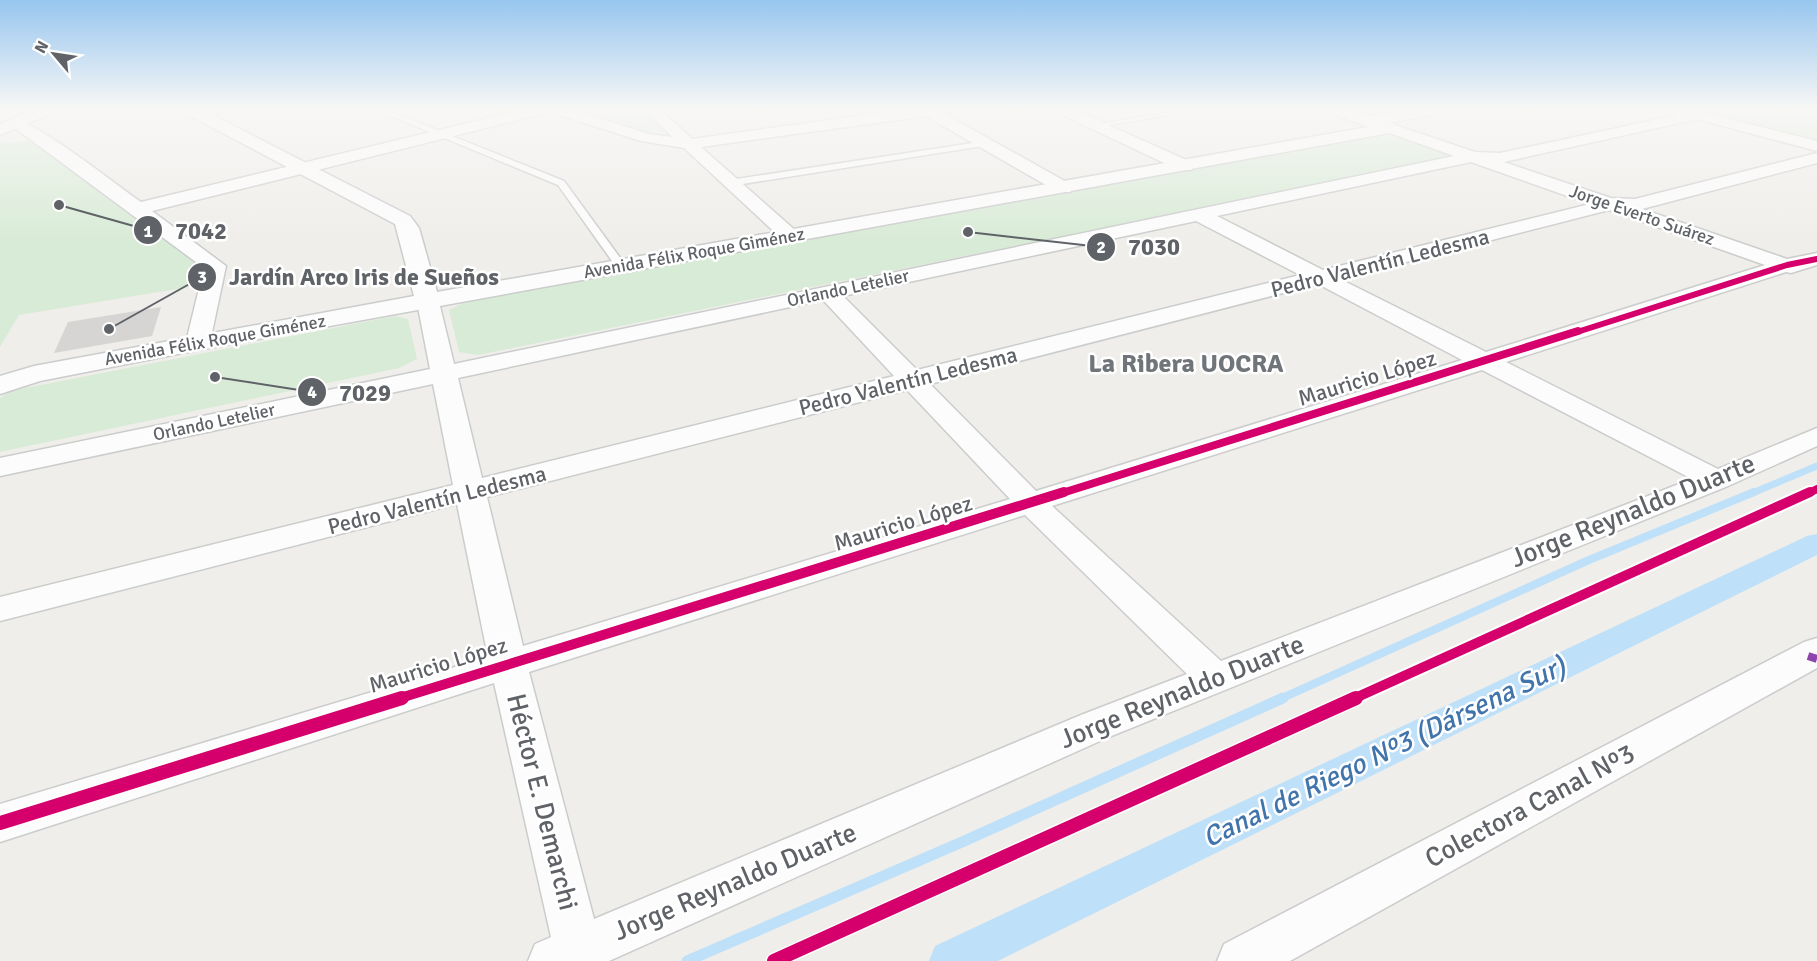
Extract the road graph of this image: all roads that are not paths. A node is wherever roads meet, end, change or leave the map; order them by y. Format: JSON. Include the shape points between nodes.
{"nodes":[{"id":1,"x":61,"y":153,"type":"edge"},
{"id":2,"x":274,"y":153,"type":"edge"},
{"id":3,"x":364,"y":153,"type":"edge"},
{"id":4,"x":487,"y":153,"type":"edge"},
{"id":5,"x":698,"y":153,"type":"edge"},
{"id":6,"x":923,"y":153,"type":"edge"},
{"id":7,"x":1003,"y":153,"type":"edge"},
{"id":8,"x":1157,"y":153,"type":"edge"},
{"id":9,"x":1256,"y":153,"type":"edge"},
{"id":10,"x":1460,"y":153,"type":"edge"},
{"id":11,"x":1524,"y":153,"type":"edge"},
{"id":12,"x":1472,"y":157,"type":"junction"},
{"id":13,"x":1817,"y":158,"type":"edge"},
{"id":14,"x":1185,"y":166,"type":"junction"},
{"id":15,"x":302,"y":168,"type":"junction"},
{"id":16,"x":730,"y":183,"type":"junction"},
{"id":17,"x":1064,"y":188,"type":"junction"},
{"id":18,"x":1611,"y":204,"type":"junction"},
{"id":19,"x":136,"y":209,"type":"junction"},
{"id":20,"x":1199,"y":214,"type":"junction"},
{"id":21,"x":789,"y":235,"type":"junction"},
{"id":22,"x":1802,"y":262,"type":"edge"},
{"id":23,"x":621,"y":266,"type":"junction"},
{"id":24,"x":1817,"y":276,"type":"edge"},
{"id":25,"x":1323,"y":278,"type":"junction"},
{"id":26,"x":827,"y":292,"type":"junction"},
{"id":27,"x":428,"y":302,"type":"junction"},
{"id":28,"x":198,"y":342,"type":"junction"},
{"id":29,"x":1485,"y":362,"type":"junction"},
{"id":30,"x":444,"y":375,"type":"junction"},
{"id":31,"x":911,"y":380,"type":"junction"},
{"id":32,"x":0,"y":385,"type":"edge"},
{"id":33,"x":1817,"y":436,"type":"edge"},
{"id":34,"x":0,"y":467,"type":"edge"},
{"id":35,"x":1718,"y":480,"type":"junction"},
{"id":36,"x":470,"y":491,"type":"junction"},
{"id":37,"x":1032,"y":504,"type":"junction"},
{"id":38,"x":0,"y":609,"type":"edge"},
{"id":39,"x":1817,"y":651,"type":"edge"},
{"id":40,"x":508,"y":663,"type":"junction"},
{"id":41,"x":1214,"y":677,"type":"junction"},
{"id":42,"x":0,"y":823,"type":"edge"},
{"id":43,"x":565,"y":956,"type":"edge"},
{"id":44,"x":1242,"y":961,"type":"edge"}],
"edges":[{"from":1,"to":19,"type":"street"},
{"from":2,"to":15,"type":"street"},
{"from":3,"to":15,"type":"street"},
{"from":4,"to":23,"type":"lane","via":[[561,183]]},
{"from":5,"to":16,"type":"street"},
{"from":6,"to":16,"type":"lane"},
{"from":7,"to":17,"type":"street"},
{"from":8,"to":14,"type":"street"},
{"from":9,"to":14,"type":"street","name":"Avenida Félix Roque Giménez"},
{"from":10,"to":12,"type":"street","name":"Jorge Everto Suárez"},
{"from":11,"to":12,"type":"street","name":"Orlando Letelier","via":[[1500,158]]},
{"from":12,"to":18,"type":"street","name":"Jorge Everto Suárez"},
{"from":12,"to":20,"type":"street","name":"Orlando Letelier"},
{"from":13,"to":18,"type":"street","name":"Pedro Valentín Ledesma","via":[[1635,206]]},
{"from":14,"to":17,"type":"street","name":"Avenida Félix Roque Giménez"},
{"from":15,"to":19,"type":"street"},
{"from":15,"to":27,"type":"street","via":[[403,220]]},
{"from":16,"to":21,"type":"street"},
{"from":17,"to":21,"type":"street","name":"Avenida Félix Roque Giménez"},
{"from":18,"to":22,"type":"street","name":"Jorge Everto Suárez"},
{"from":18,"to":25,"type":"street","name":"Pedro Valentín Ledesma"},
{"from":19,"to":28,"type":"street","via":[[215,266]]},
{"from":20,"to":25,"type":"street"},
{"from":20,"to":26,"type":"street","name":"Orlando Letelier"},
{"from":21,"to":23,"type":"street","name":"Avenida Félix Roque Giménez"},
{"from":22,"to":24,"type":"street","name":"Jorge Everto Suárez"},
{"from":22,"to":29,"type":"street","name":"Mauricio López"},
{"from":23,"to":27,"type":"street","name":"Avenida Félix Roque Giménez"},
{"from":25,"to":29,"type":"street"},
{"from":25,"to":31,"type":"street","name":"Pedro Valentín Ledesma"},
{"from":26,"to":30,"type":"street","name":"Orlando Letelier"},
{"from":26,"to":31,"type":"street"},
{"from":27,"to":28,"type":"street","name":"Avenida Félix Roque Giménez"},
{"from":27,"to":30,"type":"street","name":"Héctor E. Demarchi"},
{"from":28,"to":32,"type":"street","name":"Avenida Félix Roque Giménez","via":[[34,374]]},
{"from":29,"to":35,"type":"street"},
{"from":29,"to":37,"type":"street","name":"Mauricio López"},
{"from":30,"to":34,"type":"street","name":"Orlando Letelier"},
{"from":30,"to":36,"type":"street","name":"Héctor E. Demarchi"},
{"from":31,"to":36,"type":"street","name":"Pedro Valentín Ledesma"},
{"from":31,"to":37,"type":"street"},
{"from":33,"to":35,"type":"street","name":"Jorge Reynaldo Duarte"},
{"from":35,"to":41,"type":"street","name":"Jorge Reynaldo Duarte"},
{"from":36,"to":38,"type":"street","name":"Pedro Valentín Ledesma"},
{"from":36,"to":40,"type":"street","name":"Héctor E. Demarchi"},
{"from":37,"to":40,"type":"street","name":"Mauricio López"},
{"from":37,"to":41,"type":"street"},
{"from":39,"to":44,"type":"street","name":"Colectora Canal Nº3"},
{"from":40,"to":42,"type":"street","name":"Mauricio López"},
{"from":40,"to":43,"type":"street","name":"Héctor E. Demarchi"},
{"from":41,"to":43,"type":"street","name":"Jorge Reynaldo Duarte"}]}
